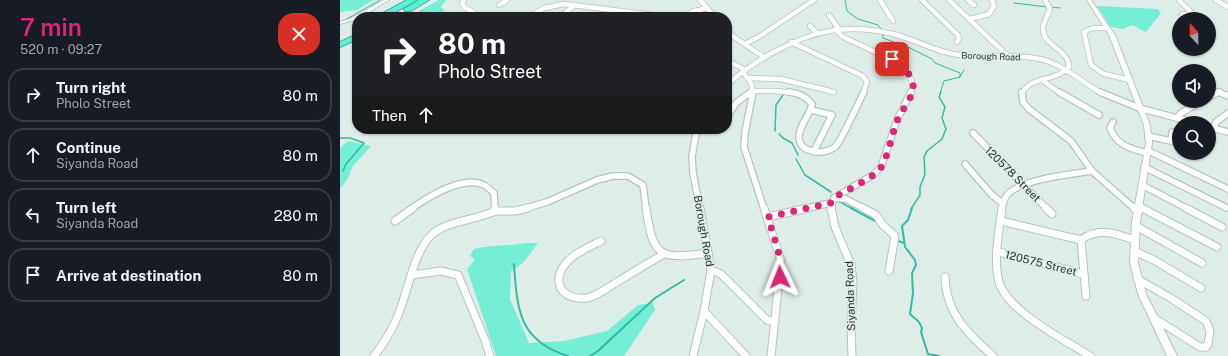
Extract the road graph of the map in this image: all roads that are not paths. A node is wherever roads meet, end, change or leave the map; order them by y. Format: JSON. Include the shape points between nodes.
{"nodes":[{"id":1,"x":387,"y":0,"type":"edge"},
{"id":2,"x":413,"y":0,"type":"edge"},
{"id":3,"x":425,"y":0,"type":"edge"},
{"id":4,"x":464,"y":0,"type":"edge"},
{"id":5,"x":507,"y":0,"type":"edge"},
{"id":6,"x":700,"y":0,"type":"edge"},
{"id":7,"x":814,"y":0,"type":"edge"},
{"id":8,"x":880,"y":0,"type":"edge"},
{"id":9,"x":922,"y":0,"type":"edge"},
{"id":10,"x":949,"y":0,"type":"edge"},
{"id":11,"x":968,"y":0,"type":"edge"},
{"id":12,"x":992,"y":0,"type":"edge"},
{"id":13,"x":1045,"y":0,"type":"edge"},
{"id":14,"x":1089,"y":0,"type":"edge"},
{"id":15,"x":1179,"y":0,"type":"edge"},
{"id":16,"x":1216,"y":0,"type":"edge"},
{"id":17,"x":499,"y":5,"type":"dead end"},
{"id":18,"x":575,"y":5,"type":"junction"},
{"id":19,"x":974,"y":5,"type":"dead end"},
{"id":20,"x":1228,"y":7,"type":"edge"},
{"id":21,"x":708,"y":8,"type":"junction"},
{"id":22,"x":366,"y":12,"type":"edge"},
{"id":23,"x":390,"y":12,"type":"edge"},
{"id":24,"x":402,"y":12,"type":"edge"},
{"id":25,"x":473,"y":12,"type":"edge"},
{"id":26,"x":537,"y":12,"type":"edge"},
{"id":27,"x":566,"y":12,"type":"edge"},
{"id":28,"x":630,"y":12,"type":"edge"},
{"id":29,"x":692,"y":12,"type":"edge"},
{"id":30,"x":712,"y":12,"type":"edge"},
{"id":31,"x":1192,"y":12,"type":"edge"},
{"id":32,"x":829,"y":15,"type":"dead end"},
{"id":33,"x":970,"y":19,"type":"junction"},
{"id":34,"x":352,"y":20,"type":"edge"},
{"id":35,"x":893,"y":21,"type":"dead end"},
{"id":36,"x":342,"y":23,"type":"edge"},
{"id":37,"x":810,"y":26,"type":"dead end"},
{"id":38,"x":1108,"y":28,"type":"junction"},
{"id":39,"x":837,"y":29,"type":"junction"},
{"id":40,"x":352,"y":32,"type":"edge"},
{"id":41,"x":816,"y":32,"type":"junction"},
{"id":42,"x":732,"y":34,"type":"edge"},
{"id":43,"x":340,"y":38,"type":"edge"},
{"id":44,"x":352,"y":39,"type":"edge"},
{"id":45,"x":791,"y":42,"type":"junction"},
{"id":46,"x":958,"y":42,"type":"dead end"},
{"id":47,"x":745,"y":44,"type":"junction"},
{"id":48,"x":340,"y":45,"type":"edge"},
{"id":49,"x":1008,"y":56,"type":"junction"},
{"id":50,"x":765,"y":58,"type":"junction"},
{"id":51,"x":732,"y":64,"type":"edge"},
{"id":52,"x":744,"y":71,"type":"junction"},
{"id":53,"x":1067,"y":71,"type":"junction"},
{"id":54,"x":749,"y":78,"type":"junction"},
{"id":55,"x":1042,"y":80,"type":"junction"},
{"id":56,"x":1130,"y":80,"type":"junction"},
{"id":57,"x":732,"y":81,"type":"edge"},
{"id":58,"x":752,"y":91,"type":"junction"},
{"id":59,"x":834,"y":92,"type":"dead end"},
{"id":60,"x":1216,"y":94,"type":"edge"},
{"id":61,"x":1228,"y":96,"type":"edge"},
{"id":62,"x":1141,"y":108,"type":"junction"},
{"id":63,"x":1190,"y":108,"type":"edge"},
{"id":64,"x":732,"y":109,"type":"edge"},
{"id":65,"x":811,"y":110,"type":"junction"},
{"id":66,"x":1228,"y":113,"type":"edge"},
{"id":67,"x":1099,"y":115,"type":"dead end"},
{"id":68,"x":1179,"y":116,"type":"edge"},
{"id":69,"x":1172,"y":117,"type":"edge"},
{"id":70,"x":1113,"y":122,"type":"dead end"},
{"id":71,"x":1216,"y":122,"type":"edge"},
{"id":72,"x":1216,"y":128,"type":"edge"},
{"id":73,"x":1228,"y":132,"type":"edge"},
{"id":74,"x":973,"y":133,"type":"dead end"},
{"id":75,"x":696,"y":134,"type":"edge"},
{"id":76,"x":1148,"y":136,"type":"junction"},
{"id":77,"x":1172,"y":141,"type":"edge"},
{"id":78,"x":814,"y":151,"type":"junction"},
{"id":79,"x":1147,"y":152,"type":"junction"},
{"id":80,"x":965,"y":164,"type":"dead end"},
{"id":81,"x":1144,"y":167,"type":"junction"},
{"id":82,"x":1092,"y":171,"type":"junction"},
{"id":83,"x":1024,"y":185,"type":"junction"},
{"id":84,"x":1142,"y":185,"type":"junction"},
{"id":85,"x":1228,"y":189,"type":"edge"},
{"id":86,"x":833,"y":200,"type":"junction"},
{"id":87,"x":1002,"y":203,"type":"junction"},
{"id":88,"x":1227,"y":208,"type":"edge"},
{"id":89,"x":1138,"y":209,"type":"junction"},
{"id":90,"x":494,"y":211,"type":"junction"},
{"id":91,"x":1052,"y":214,"type":"dead end"},
{"id":92,"x":768,"y":217,"type":"junction"},
{"id":93,"x":395,"y":221,"type":"dead end"},
{"id":94,"x":1001,"y":221,"type":"junction"},
{"id":95,"x":1136,"y":226,"type":"junction"},
{"id":96,"x":1222,"y":227,"type":"dead end"},
{"id":97,"x":1081,"y":240,"type":"junction"},
{"id":98,"x":1134,"y":240,"type":"junction"},
{"id":99,"x":601,"y":241,"type":"dead end"},
{"id":100,"x":1217,"y":247,"type":"dead end"},
{"id":101,"x":1134,"y":251,"type":"junction"},
{"id":102,"x":999,"y":252,"type":"junction"},
{"id":103,"x":708,"y":253,"type":"junction"},
{"id":104,"x":664,"y":254,"type":"junction"},
{"id":105,"x":1202,"y":263,"type":"dead end"},
{"id":106,"x":711,"y":270,"type":"junction"},
{"id":107,"x":890,"y":271,"type":"dead end"},
{"id":108,"x":1083,"y":274,"type":"junction"},
{"id":109,"x":411,"y":275,"type":"junction"},
{"id":110,"x":945,"y":277,"type":"dead end"},
{"id":111,"x":1137,"y":279,"type":"junction"},
{"id":112,"x":1201,"y":288,"type":"dead end"},
{"id":113,"x":1086,"y":296,"type":"dead end"},
{"id":114,"x":704,"y":311,"type":"junction"},
{"id":115,"x":1154,"y":318,"type":"junction"},
{"id":116,"x":775,"y":322,"type":"junction"},
{"id":117,"x":374,"y":356,"type":"edge"},
{"id":118,"x":490,"y":356,"type":"edge"},
{"id":119,"x":693,"y":356,"type":"edge"},
{"id":120,"x":746,"y":356,"type":"edge"},
{"id":121,"x":771,"y":356,"type":"edge"},
{"id":122,"x":852,"y":356,"type":"edge"},
{"id":123,"x":993,"y":356,"type":"edge"},
{"id":124,"x":1090,"y":356,"type":"edge"},
{"id":125,"x":1172,"y":356,"type":"edge"}],
"edges":[{"from":1,"to":22,"type":"street"},
{"from":2,"to":23,"type":"highway"},
{"from":3,"to":24,"type":"highway"},
{"from":4,"to":25,"type":"street","via":[[464,7]]},
{"from":5,"to":17,"type":"street"},
{"from":6,"to":21,"type":"street"},
{"from":7,"to":47,"type":"street"},
{"from":8,"to":35,"type":"street"},
{"from":9,"to":46,"type":"street","via":[[958,35]]},
{"from":10,"to":33,"type":"street"},
{"from":11,"to":19,"type":"street"},
{"from":12,"to":33,"type":"street","via":[[994,6],[989,14]]},
{"from":13,"to":53,"type":"street","via":[[1050,9],[1043,26],[1043,34],[1067,58]]},
{"from":14,"to":38,"type":"street"},
{"from":15,"to":31,"type":"street"},
{"from":16,"to":20,"type":"street"},
{"from":18,"to":26,"type":"street","via":[[559,4]]},
{"from":18,"to":27,"type":"street"},
{"from":18,"to":28,"type":"street"},
{"from":21,"to":29,"type":"street"},
{"from":21,"to":30,"type":"street"},
{"from":32,"to":39,"type":"street"},
{"from":33,"to":49,"type":"street"},
{"from":34,"to":36,"type":"street"},
{"from":37,"to":41,"type":"street"},
{"from":38,"to":56,"type":"street"},
{"from":38,"to":56,"type":"street","via":[[1093,28],[1084,32],[1091,65],[1103,73]]},
{"from":39,"to":41,"type":"street","name":"Borough Road"},
{"from":39,"to":49,"type":"street","name":"Borough Road","via":[[891,33],[954,54],[973,57]]},
{"from":39,"to":86,"type":"street","via":[[843,38],[899,63],[910,77],[913,86],[897,120],[881,167],[866,180]]},
{"from":40,"to":43,"type":"highway"},
{"from":41,"to":45,"type":"street","name":"Borough Road"},
{"from":42,"to":47,"type":"street"},
{"from":44,"to":48,"type":"highway"},
{"from":45,"to":50,"type":"street","name":"Borough Road"},
{"from":45,"to":78,"type":"street","via":[[859,73],[867,80],[837,144],[828,150]]},
{"from":47,"to":50,"type":"street"},
{"from":49,"to":53,"type":"street","name":"Borough Road","via":[[1043,60]]},
{"from":50,"to":52,"type":"street","name":"Borough Road"},
{"from":51,"to":52,"type":"street"},
{"from":52,"to":54,"type":"street"},
{"from":52,"to":57,"type":"street","name":"Borough Road"},
{"from":53,"to":55,"type":"street"},
{"from":53,"to":62,"type":"street","name":"Borough Road","via":[[1106,95]]},
{"from":54,"to":58,"type":"street"},
{"from":54,"to":59,"type":"street","via":[[774,78]]},
{"from":55,"to":67,"type":"street","via":[[1064,96]]},
{"from":55,"to":82,"type":"street","via":[[1024,89],[1023,102],[1032,112],[1071,141]]},
{"from":56,"to":62,"type":"street"},
{"from":58,"to":64,"type":"street"},
{"from":58,"to":65,"type":"street","via":[[802,94],[812,102]]},
{"from":58,"to":92,"type":"street","via":[[743,142]]},
{"from":60,"to":61,"type":"street","via":[[1219,92]]},
{"from":62,"to":69,"type":"street","name":"Borough Road"},
{"from":62,"to":76,"type":"street"},
{"from":63,"to":68,"type":"street"},
{"from":65,"to":78,"type":"street","via":[[799,138],[802,145]]},
{"from":65,"to":78,"type":"street","via":[[832,115]]},
{"from":66,"to":71,"type":"street"},
{"from":70,"to":79,"type":"street","via":[[1110,128],[1116,139],[1126,146]]},
{"from":72,"to":73,"type":"street"},
{"from":74,"to":83,"type":"street","name":"120578 Street"},
{"from":75,"to":103,"type":"street","name":"Borough Road","via":[[692,156],[693,173]]},
{"from":76,"to":77,"type":"street"},
{"from":76,"to":79,"type":"street"},
{"from":79,"to":81,"type":"street"},
{"from":79,"to":85,"type":"street"},
{"from":80,"to":87,"type":"street"},
{"from":81,"to":84,"type":"street"},
{"from":81,"to":88,"type":"street"},
{"from":82,"to":83,"type":"street"},
{"from":82,"to":89,"type":"street"},
{"from":83,"to":87,"type":"street","via":[[1008,192]]},
{"from":83,"to":91,"type":"street","name":"120578 Street"},
{"from":84,"to":89,"type":"street"},
{"from":84,"to":96,"type":"street"},
{"from":86,"to":92,"type":"street"},
{"from":86,"to":107,"type":"street","via":[[846,199],[874,214],[895,236]]},
{"from":86,"to":122,"type":"street","name":"Siyanda Road","via":[[832,219],[851,267]]},
{"from":87,"to":94,"type":"street"},
{"from":89,"to":95,"type":"street"},
{"from":89,"to":100,"type":"street"},
{"from":90,"to":93,"type":"street","via":[[496,199],[491,189],[480,184],[466,184],[436,193]]},
{"from":90,"to":104,"type":"street","via":[[503,212],[536,205],[602,177],[620,175],[635,179],[643,186],[652,241]]},
{"from":90,"to":109,"type":"street","via":[[454,222],[436,231],[421,246]]},
{"from":92,"to":116,"type":"street","via":[[781,266]]},
{"from":94,"to":97,"type":"street"},
{"from":94,"to":102,"type":"street"},
{"from":95,"to":98,"type":"street"},
{"from":95,"to":105,"type":"street"},
{"from":97,"to":98,"type":"street","via":[[1089,234],[1098,232]]},
{"from":97,"to":108,"type":"street"},
{"from":98,"to":101,"type":"street"},
{"from":99,"to":104,"type":"street","via":[[574,256],[564,268],[558,280],[559,287],[566,295],[574,299],[594,296]]},
{"from":101,"to":111,"type":"street"},
{"from":101,"to":112,"type":"street"},
{"from":102,"to":108,"type":"street","name":"120575 Street"},
{"from":102,"to":124,"type":"street","via":[[997,273],[1010,300],[1029,317]]},
{"from":103,"to":104,"type":"street","via":[[682,256]]},
{"from":103,"to":106,"type":"street","name":"Borough Road"},
{"from":106,"to":114,"type":"street","name":"Borough Road"},
{"from":106,"to":116,"type":"street","via":[[721,274],[767,320]]},
{"from":108,"to":113,"type":"street"},
{"from":109,"to":117,"type":"street","via":[[398,318],[388,338]]},
{"from":109,"to":118,"type":"street","via":[[436,270],[458,275]]},
{"from":110,"to":123,"type":"street","via":[[944,289],[950,306],[969,336]]},
{"from":111,"to":115,"type":"street"},
{"from":111,"to":115,"type":"street","via":[[1206,322],[1210,331],[1208,344],[1206,347],[1200,347]]},
{"from":114,"to":119,"type":"street","name":"Borough Road"},
{"from":114,"to":120,"type":"street"},
{"from":115,"to":125,"type":"street"},
{"from":116,"to":121,"type":"street"}]}
